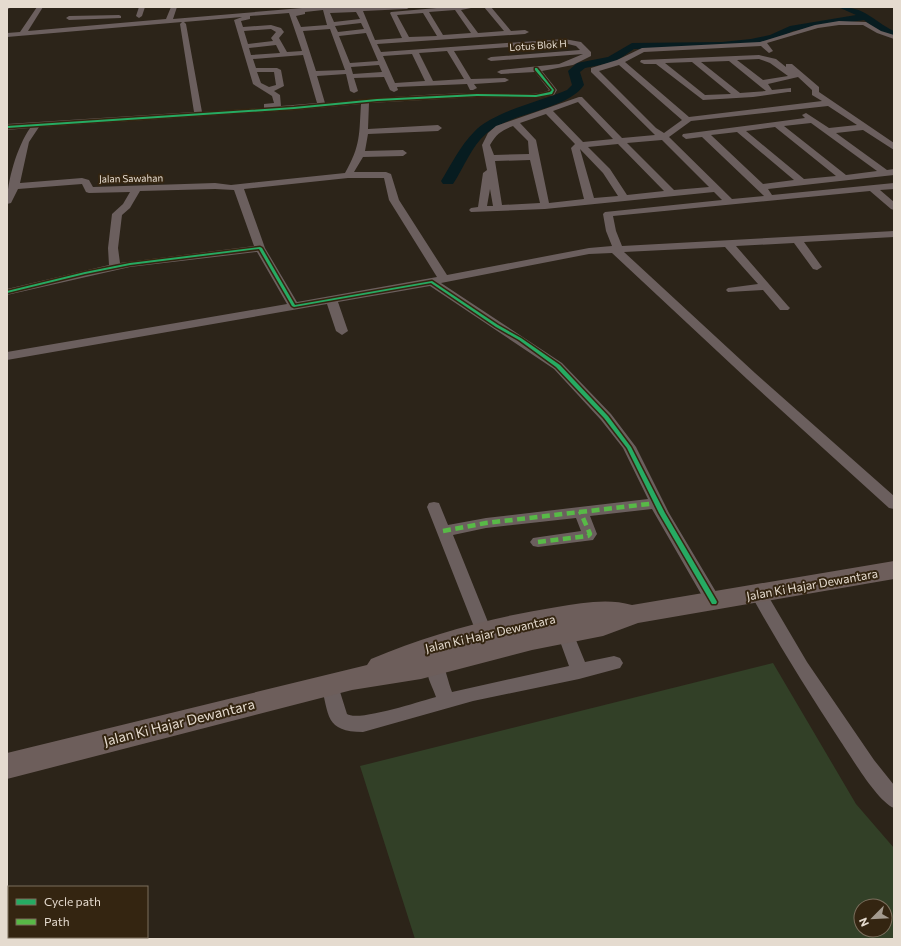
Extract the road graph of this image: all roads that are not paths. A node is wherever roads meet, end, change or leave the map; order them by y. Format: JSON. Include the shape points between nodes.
{"nodes":[{"id":1,"x":40,"y":7,"type":"edge"},
{"id":2,"x":110,"y":7,"type":"edge"},
{"id":3,"x":142,"y":7,"type":"edge"},
{"id":4,"x":174,"y":7,"type":"edge"},
{"id":5,"x":240,"y":7,"type":"edge"},
{"id":6,"x":337,"y":7,"type":"edge"},
{"id":7,"x":407,"y":7,"type":"edge"},
{"id":8,"x":473,"y":7,"type":"edge"},
{"id":9,"x":487,"y":7,"type":"edge"},
{"id":10,"x":303,"y":8,"type":"edge"},
{"id":11,"x":457,"y":9,"type":"junction"},
{"id":12,"x":271,"y":10,"type":"edge"},
{"id":13,"x":326,"y":11,"type":"junction"},
{"id":14,"x":425,"y":11,"type":"junction"},
{"id":15,"x":393,"y":13,"type":"junction"},
{"id":16,"x":292,"y":14,"type":"junction"},
{"id":17,"x":361,"y":15,"type":"junction"},
{"id":18,"x":133,"y":16,"type":"junction"},
{"id":19,"x":238,"y":16,"type":"junction"},
{"id":20,"x":107,"y":17,"type":"junction"},
{"id":21,"x":170,"y":18,"type":"junction"},
{"id":22,"x":183,"y":24,"type":"dead end"},
{"id":23,"x":332,"y":29,"type":"junction"},
{"id":24,"x":62,"y":30,"type":"junction"},
{"id":25,"x":240,"y":30,"type":"junction"},
{"id":26,"x":299,"y":31,"type":"junction"},
{"id":27,"x":368,"y":31,"type":"junction"},
{"id":28,"x":508,"y":32,"type":"junction"},
{"id":29,"x":525,"y":32,"type":"dead end"},
{"id":30,"x":23,"y":33,"type":"junction"},
{"id":31,"x":7,"y":35,"type":"edge"},
{"id":32,"x":476,"y":35,"type":"junction"},
{"id":33,"x":441,"y":37,"type":"junction"},
{"id":34,"x":894,"y":37,"type":"edge"},
{"id":35,"x":407,"y":40,"type":"junction"},
{"id":36,"x":277,"y":41,"type":"junction"},
{"id":37,"x":373,"y":42,"type":"junction"},
{"id":38,"x":244,"y":44,"type":"junction"},
{"id":39,"x":763,"y":44,"type":"junction"},
{"id":40,"x":485,"y":46,"type":"junction"},
{"id":41,"x":449,"y":49,"type":"junction"},
{"id":42,"x":415,"y":52,"type":"junction"},
{"id":43,"x":585,"y":52,"type":"junction"},
{"id":44,"x":306,"y":53,"type":"junction"},
{"id":45,"x":284,"y":54,"type":"junction"},
{"id":46,"x":379,"y":54,"type":"junction"},
{"id":47,"x":249,"y":57,"type":"junction"},
{"id":48,"x":777,"y":57,"type":"junction"},
{"id":49,"x":730,"y":58,"type":"junction"},
{"id":50,"x":767,"y":58,"type":"junction"},
{"id":51,"x":492,"y":59,"type":"junction"},
{"id":52,"x":693,"y":60,"type":"junction"},
{"id":53,"x":657,"y":61,"type":"junction"},
{"id":54,"x":620,"y":62,"type":"junction"},
{"id":55,"x":644,"y":62,"type":"dead end"},
{"id":56,"x":382,"y":63,"type":"junction"},
{"id":57,"x":536,"y":69,"type":"junction"},
{"id":58,"x":252,"y":70,"type":"junction"},
{"id":59,"x":348,"y":71,"type":"junction"},
{"id":60,"x":312,"y":74,"type":"junction"},
{"id":61,"x":388,"y":74,"type":"junction"},
{"id":62,"x":503,"y":76,"type":"junction"},
{"id":63,"x":469,"y":82,"type":"junction"},
{"id":64,"x":762,"y":83,"type":"junction"},
{"id":65,"x":430,"y":84,"type":"junction"},
{"id":66,"x":270,"y":90,"type":"junction"},
{"id":67,"x":788,"y":90,"type":"dead end"},
{"id":68,"x":354,"y":91,"type":"dead end"},
{"id":69,"x":773,"y":92,"type":"junction"},
{"id":70,"x":756,"y":94,"type":"junction"},
{"id":71,"x":477,"y":95,"type":"junction"},
{"id":72,"x":515,"y":96,"type":"junction"},
{"id":73,"x":738,"y":96,"type":"junction"},
{"id":74,"x":365,"y":101,"type":"junction"},
{"id":75,"x":829,"y":102,"type":"junction"},
{"id":76,"x":322,"y":104,"type":"junction"},
{"id":77,"x":276,"y":107,"type":"junction"},
{"id":78,"x":241,"y":108,"type":"dead end"},
{"id":79,"x":774,"y":108,"type":"junction"},
{"id":80,"x":547,"y":110,"type":"junction"},
{"id":81,"x":738,"y":112,"type":"junction"},
{"id":82,"x":198,"y":114,"type":"junction"},
{"id":83,"x":686,"y":119,"type":"junction"},
{"id":84,"x":514,"y":122,"type":"junction"},
{"id":85,"x":36,"y":125,"type":"junction"},
{"id":86,"x":777,"y":125,"type":"junction"},
{"id":87,"x":7,"y":127,"type":"edge"},
{"id":88,"x":758,"y":127,"type":"junction"},
{"id":89,"x":866,"y":127,"type":"junction"},
{"id":90,"x":438,"y":128,"type":"dead end"},
{"id":91,"x":740,"y":130,"type":"junction"},
{"id":92,"x":827,"y":131,"type":"junction"},
{"id":93,"x":364,"y":132,"type":"junction"},
{"id":94,"x":704,"y":134,"type":"junction"},
{"id":95,"x":660,"y":136,"type":"junction"},
{"id":96,"x":686,"y":136,"type":"dead end"},
{"id":97,"x":622,"y":141,"type":"junction"},
{"id":98,"x":581,"y":145,"type":"junction"},
{"id":99,"x":894,"y":147,"type":"edge"},
{"id":100,"x":403,"y":153,"type":"dead end"},
{"id":101,"x":359,"y":156,"type":"junction"},
{"id":102,"x":534,"y":157,"type":"junction"},
{"id":103,"x":490,"y":158,"type":"junction"},
{"id":104,"x":492,"y":169,"type":"junction"},
{"id":105,"x":889,"y":173,"type":"edge"},
{"id":106,"x":348,"y":175,"type":"junction"},
{"id":107,"x":843,"y":177,"type":"junction"},
{"id":108,"x":802,"y":182,"type":"junction"},
{"id":109,"x":14,"y":186,"type":"junction"},
{"id":110,"x":894,"y":186,"type":"edge"},
{"id":111,"x":231,"y":187,"type":"junction"},
{"id":112,"x":761,"y":187,"type":"junction"},
{"id":113,"x":872,"y":188,"type":"junction"},
{"id":114,"x":136,"y":189,"type":"junction"},
{"id":115,"x":715,"y":189,"type":"junction"},
{"id":116,"x":672,"y":194,"type":"junction"},
{"id":117,"x":772,"y":198,"type":"junction"},
{"id":118,"x":626,"y":199,"type":"junction"},
{"id":119,"x":8,"y":201,"type":"edge"},
{"id":120,"x":728,"y":201,"type":"junction"},
{"id":121,"x":590,"y":202,"type":"junction"},
{"id":122,"x":545,"y":206,"type":"junction"},
{"id":123,"x":889,"y":207,"type":"edge"},
{"id":124,"x":498,"y":209,"type":"junction"},
{"id":125,"x":894,"y":217,"type":"edge"},
{"id":126,"x":894,"y":234,"type":"edge"},
{"id":127,"x":797,"y":239,"type":"junction"},
{"id":128,"x":728,"y":243,"type":"junction"},
{"id":129,"x":260,"y":248,"type":"junction"},
{"id":130,"x":616,"y":249,"type":"junction"},
{"id":131,"x":115,"y":267,"type":"junction"},
{"id":132,"x":817,"y":267,"type":"dead end"},
{"id":133,"x":438,"y":280,"type":"junction"},
{"id":134,"x":765,"y":286,"type":"junction"},
{"id":135,"x":732,"y":290,"type":"dead end"},
{"id":136,"x":7,"y":292,"type":"edge"},
{"id":137,"x":331,"y":299,"type":"junction"},
{"id":138,"x":294,"y":306,"type":"junction"},
{"id":139,"x":784,"y":308,"type":"dead end"},
{"id":140,"x":342,"y":331,"type":"dead end"},
{"id":141,"x":7,"y":356,"type":"edge"},
{"id":142,"x":657,"y":503,"type":"junction"},
{"id":143,"x":894,"y":504,"type":"edge"},
{"id":144,"x":434,"y":506,"type":"dead end"},
{"id":145,"x":580,"y":511,"type":"junction"},
{"id":146,"x":447,"y":530,"type":"junction"},
{"id":147,"x":538,"y":542,"type":"dead end"},
{"id":148,"x":894,"y":570,"type":"edge"},
{"id":149,"x":758,"y":593,"type":"junction"},
{"id":150,"x":714,"y":602,"type":"junction"},
{"id":151,"x":635,"y":614,"type":"junction"},
{"id":152,"x":526,"y":631,"type":"junction"},
{"id":153,"x":495,"y":636,"type":"junction"},
{"id":154,"x":567,"y":638,"type":"junction"},
{"id":155,"x":614,"y":663,"type":"dead end"},
{"id":156,"x":578,"y":666,"type":"junction"},
{"id":157,"x":436,"y":669,"type":"junction"},
{"id":158,"x":339,"y":688,"type":"junction"},
{"id":159,"x":445,"y":696,"type":"junction"},
{"id":160,"x":7,"y":766,"type":"edge"},
{"id":161,"x":894,"y":800,"type":"edge"}],
"edges":[{"from":1,"to":30,"type":"street"},
{"from":2,"to":20,"type":"street"},
{"from":3,"to":18,"type":"street"},
{"from":4,"to":21,"type":"street"},
{"from":5,"to":19,"type":"street"},
{"from":6,"to":10,"type":"street"},
{"from":7,"to":17,"type":"street"},
{"from":8,"to":11,"type":"street"},
{"from":9,"to":28,"type":"street"},
{"from":10,"to":12,"type":"street"},
{"from":11,"to":14,"type":"street"},
{"from":11,"to":32,"type":"street"},
{"from":12,"to":19,"type":"street"},
{"from":13,"to":16,"type":"street"},
{"from":13,"to":17,"type":"street"},
{"from":13,"to":23,"type":"street"},
{"from":14,"to":15,"type":"street"},
{"from":14,"to":33,"type":"street"},
{"from":15,"to":17,"type":"street"},
{"from":15,"to":35,"type":"street"},
{"from":16,"to":25,"type":"street","via":[[240,19],[237,20]]},
{"from":16,"to":26,"type":"street"},
{"from":17,"to":23,"type":"street"},
{"from":17,"to":27,"type":"street"},
{"from":18,"to":20,"type":"street"},
{"from":18,"to":21,"type":"street"},
{"from":19,"to":21,"type":"street"},
{"from":20,"to":24,"type":"street","via":[[70,15]]},
{"from":21,"to":24,"type":"street"},
{"from":22,"to":82,"type":"street"},
{"from":23,"to":26,"type":"street"},
{"from":23,"to":27,"type":"street"},
{"from":23,"to":59,"type":"street"},
{"from":24,"to":30,"type":"street"},
{"from":25,"to":36,"type":"street","via":[[276,28],[280,32]]},
{"from":25,"to":38,"type":"street"},
{"from":26,"to":44,"type":"street"},
{"from":27,"to":37,"type":"street"},
{"from":28,"to":29,"type":"street"},
{"from":28,"to":32,"type":"street"},
{"from":30,"to":31,"type":"street"},
{"from":32,"to":33,"type":"street"},
{"from":33,"to":35,"type":"street"},
{"from":34,"to":39,"type":"street","via":[[864,24],[839,23],[817,26]]},
{"from":35,"to":37,"type":"street"},
{"from":36,"to":38,"type":"street"},
{"from":36,"to":45,"type":"street"},
{"from":37,"to":46,"type":"street"},
{"from":38,"to":47,"type":"street"},
{"from":39,"to":48,"type":"street"},
{"from":39,"to":54,"type":"street","via":[[642,50]]},
{"from":40,"to":41,"type":"street"},
{"from":40,"to":43,"type":"street","via":[[564,41],[578,44]]},
{"from":40,"to":51,"type":"street"},
{"from":41,"to":42,"type":"street"},
{"from":41,"to":63,"type":"street"},
{"from":42,"to":46,"type":"street"},
{"from":42,"to":65,"type":"street"},
{"from":43,"to":51,"type":"street","name":"Lotus Blok H"},
{"from":43,"to":57,"type":"street","via":[[588,54],[585,57],[563,66]]},
{"from":44,"to":45,"type":"street"},
{"from":44,"to":60,"type":"street"},
{"from":45,"to":47,"type":"street"},
{"from":46,"to":56,"type":"street"},
{"from":47,"to":58,"type":"street"},
{"from":48,"to":50,"type":"street"},
{"from":48,"to":75,"type":"street","via":[[816,89],[815,93]]},
{"from":49,"to":50,"type":"street"},
{"from":49,"to":52,"type":"street"},
{"from":49,"to":64,"type":"street"},
{"from":50,"to":64,"type":"street","via":[[794,78]]},
{"from":51,"to":62,"type":"street"},
{"from":52,"to":53,"type":"street"},
{"from":52,"to":73,"type":"street"},
{"from":53,"to":55,"type":"street"},
{"from":53,"to":73,"type":"street","via":[[703,98]]},
{"from":54,"to":83,"type":"street"},
{"from":54,"to":95,"type":"street","via":[[597,68],[594,72]]},
{"from":56,"to":59,"type":"street"},
{"from":56,"to":61,"type":"street"},
{"from":57,"to":62,"type":"street"},
{"from":57,"to":72,"type":"street","via":[[553,90],[551,93]]},
{"from":58,"to":66,"type":"street","via":[[256,84]]},
{"from":58,"to":66,"type":"street","via":[[277,70],[280,86]]},
{"from":59,"to":60,"type":"street"},
{"from":59,"to":61,"type":"street"},
{"from":59,"to":68,"type":"street"},
{"from":60,"to":76,"type":"street"},
{"from":61,"to":65,"type":"street","via":[[394,88]]},
{"from":62,"to":63,"type":"street"},
{"from":62,"to":72,"type":"street"},
{"from":63,"to":65,"type":"street"},
{"from":63,"to":71,"type":"street"},
{"from":64,"to":69,"type":"street"},
{"from":66,"to":77,"type":"street","via":[[276,95]]},
{"from":67,"to":69,"type":"street"},
{"from":69,"to":70,"type":"street"},
{"from":70,"to":73,"type":"street"},
{"from":70,"to":79,"type":"street"},
{"from":71,"to":72,"type":"street"},
{"from":71,"to":74,"type":"street"},
{"from":74,"to":76,"type":"street"},
{"from":74,"to":93,"type":"street"},
{"from":75,"to":79,"type":"street"},
{"from":75,"to":89,"type":"street"},
{"from":76,"to":77,"type":"street"},
{"from":77,"to":78,"type":"street"},
{"from":77,"to":82,"type":"street"},
{"from":79,"to":81,"type":"street"},
{"from":80,"to":84,"type":"street"},
{"from":80,"to":97,"type":"street","via":[[579,99]]},
{"from":80,"to":98,"type":"street"},
{"from":81,"to":83,"type":"street"},
{"from":81,"to":88,"type":"street"},
{"from":82,"to":85,"type":"street"},
{"from":83,"to":95,"type":"street"},
{"from":84,"to":102,"type":"street","via":[[532,140]]},
{"from":84,"to":103,"type":"street","via":[[490,135],[486,145]]},
{"from":85,"to":87,"type":"street"},
{"from":85,"to":109,"type":"street","via":[[26,142]]},
{"from":86,"to":88,"type":"street"},
{"from":86,"to":92,"type":"street","via":[[809,118]]},
{"from":86,"to":107,"type":"street"},
{"from":88,"to":91,"type":"street"},
{"from":89,"to":92,"type":"street"},
{"from":89,"to":99,"type":"street"},
{"from":90,"to":93,"type":"street"},
{"from":91,"to":94,"type":"street"},
{"from":91,"to":108,"type":"street"},
{"from":92,"to":105,"type":"street"},
{"from":93,"to":101,"type":"street"},
{"from":94,"to":96,"type":"street"},
{"from":94,"to":112,"type":"street"},
{"from":95,"to":97,"type":"street"},
{"from":95,"to":115,"type":"street"},
{"from":97,"to":98,"type":"street"},
{"from":97,"to":116,"type":"street"},
{"from":98,"to":118,"type":"street","via":[[607,171]]},
{"from":98,"to":121,"type":"street","via":[[574,148]]},
{"from":100,"to":101,"type":"street"},
{"from":101,"to":106,"type":"street"},
{"from":102,"to":103,"type":"street"},
{"from":102,"to":122,"type":"street"},
{"from":103,"to":104,"type":"street"},
{"from":104,"to":124,"type":"street"},
{"from":104,"to":124,"type":"street","via":[[487,173],[478,210]]},
{"from":105,"to":107,"type":"street"},
{"from":106,"to":111,"type":"street","name":"Jalan Sawahan"},
{"from":106,"to":133,"type":"street","name":"Jalan Sawahan","via":[[388,176],[394,200]]},
{"from":107,"to":108,"type":"street"},
{"from":108,"to":112,"type":"street"},
{"from":109,"to":114,"type":"street","name":"Jalan Sawahan","via":[[82,181],[86,182],[89,190]]},
{"from":109,"to":119,"type":"street"},
{"from":110,"to":113,"type":"street"},
{"from":111,"to":114,"type":"street","name":"Jalan Sawahan"},
{"from":111,"to":129,"type":"street"},
{"from":112,"to":117,"type":"street"},
{"from":113,"to":117,"type":"street"},
{"from":113,"to":123,"type":"street"},
{"from":114,"to":131,"type":"street","via":[[117,218],[113,248]]},
{"from":115,"to":116,"type":"street"},
{"from":115,"to":120,"type":"street"},
{"from":116,"to":118,"type":"street"},
{"from":117,"to":120,"type":"street"},
{"from":118,"to":121,"type":"street"},
{"from":120,"to":130,"type":"street","via":[[608,214]]},
{"from":121,"to":122,"type":"street"},
{"from":122,"to":124,"type":"street"},
{"from":123,"to":125,"type":"street"},
{"from":126,"to":127,"type":"street"},
{"from":127,"to":128,"type":"street"},
{"from":127,"to":132,"type":"street"},
{"from":128,"to":130,"type":"street"},
{"from":128,"to":134,"type":"street"},
{"from":129,"to":131,"type":"street"},
{"from":129,"to":138,"type":"street"},
{"from":130,"to":133,"type":"street","via":[[589,251]]},
{"from":130,"to":143,"type":"street"},
{"from":131,"to":136,"type":"street"},
{"from":133,"to":137,"type":"street"},
{"from":133,"to":142,"type":"street","via":[[478,313],[558,366],[575,383],[606,416],[629,446]]},
{"from":134,"to":135,"type":"street"},
{"from":134,"to":139,"type":"street"},
{"from":137,"to":138,"type":"street"},
{"from":137,"to":140,"type":"street"},
{"from":138,"to":141,"type":"street"},
{"from":142,"to":145,"type":"street"},
{"from":142,"to":150,"type":"street"},
{"from":144,"to":146,"type":"street"},
{"from":145,"to":146,"type":"street"},
{"from":145,"to":147,"type":"street","via":[[590,534],[588,536]]},
{"from":146,"to":153,"type":"street"},
{"from":148,"to":149,"type":"main road","name":"Jalan Ki Hajar Dewantara"},
{"from":149,"to":150,"type":"main road","name":"Jalan Ki Hajar Dewantara"},
{"from":149,"to":161,"type":"street","via":[[801,667],[867,766]]},
{"from":150,"to":151,"type":"main road","name":"Jalan Ki Hajar Dewantara"},
{"from":151,"to":152,"type":"main road","name":"Jalan Ki Hajar Dewantara","via":[[595,611]]},
{"from":151,"to":154,"type":"main road","name":"Jalan Ki Hajar Dewantara"},
{"from":152,"to":153,"type":"main road","name":"Jalan Ki Hajar Dewantara"},
{"from":152,"to":154,"type":"main road","name":"Jalan Ki Hajar Dewantara"},
{"from":153,"to":157,"type":"main road","name":"Jalan Ki Hajar Dewantara"},
{"from":153,"to":158,"type":"main road","name":"Jalan Ki Hajar Dewantara","via":[[419,650]]},
{"from":154,"to":156,"type":"street"},
{"from":155,"to":156,"type":"street"},
{"from":156,"to":159,"type":"street"},
{"from":157,"to":158,"type":"main road","name":"Jalan Ki Hajar Dewantara"},
{"from":157,"to":159,"type":"street"},
{"from":158,"to":159,"type":"street","via":[[339,719],[347,724],[363,724]]},
{"from":158,"to":160,"type":"main road","name":"Jalan Ki Hajar Dewantara"}]}
